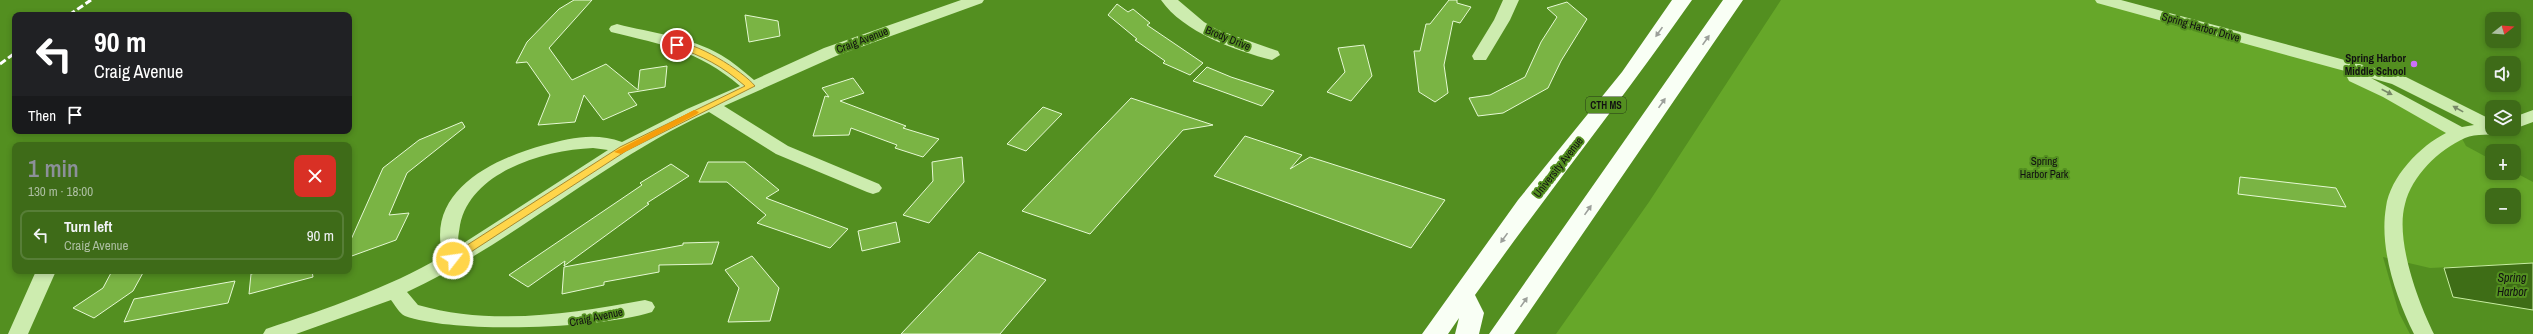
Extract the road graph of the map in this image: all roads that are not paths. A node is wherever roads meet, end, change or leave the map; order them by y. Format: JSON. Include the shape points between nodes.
{"nodes":[{"id":1,"x":976,"y":0,"type":"edge"},
{"id":2,"x":1169,"y":0,"type":"edge"},
{"id":3,"x":1511,"y":0,"type":"edge"},
{"id":4,"x":1682,"y":0,"type":"edge"},
{"id":5,"x":1733,"y":0,"type":"edge"},
{"id":6,"x":2103,"y":0,"type":"edge"},
{"id":7,"x":617,"y":29,"type":"dead end"},
{"id":8,"x":1272,"y":55,"type":"dead end"},
{"id":9,"x":2300,"y":55,"type":"junction"},
{"id":10,"x":1480,"y":56,"type":"dead end"},
{"id":11,"x":751,"y":86,"type":"junction"},
{"id":12,"x":710,"y":105,"type":"junction"},
{"id":13,"x":2533,"y":116,"type":"edge"},
{"id":14,"x":2521,"y":120,"type":"edge"},
{"id":15,"x":2485,"y":124,"type":"edge"},
{"id":16,"x":2485,"y":130,"type":"edge"},
{"id":17,"x":2459,"y":133,"type":"junction"},
{"id":18,"x":623,"y":149,"type":"junction"},
{"id":19,"x":873,"y":188,"type":"dead end"},
{"id":20,"x":453,"y":259,"type":"junction"},
{"id":21,"x":45,"y":274,"type":"edge"},
{"id":22,"x":395,"y":290,"type":"junction"},
{"id":23,"x":1462,"y":295,"type":"junction"},
{"id":24,"x":645,"y":307,"type":"dead end"},
{"id":25,"x":18,"y":334,"type":"edge"},
{"id":26,"x":273,"y":334,"type":"edge"},
{"id":27,"x":1434,"y":334,"type":"edge"},
{"id":28,"x":1467,"y":334,"type":"edge"},
{"id":29,"x":1501,"y":334,"type":"edge"},
{"id":30,"x":2424,"y":334,"type":"edge"}],
"edges":[{"from":1,"to":11,"type":"street","name":"Craig Avenue","via":[[885,31]]},
{"from":2,"to":8,"type":"street","name":"Brody Drive","via":[[1198,25],[1212,33]]},
{"from":3,"to":10,"type":"street"},
{"from":4,"to":23,"type":"main road","name":"University Avenue","number":"CTH MS","one_way":true,"via":[[1629,76],[1526,206]]},
{"from":29,"to":5,"type":"main road","one_way":true},
{"from":6,"to":9,"type":"street","name":"Spring Harbor Drive"},
{"from":7,"to":11,"type":"street","via":[[712,57]]},
{"from":15,"to":9,"type":"street","name":"Spring Harbor Drive","one_way":true,"via":[[2398,80]]},
{"from":9,"to":17,"type":"street","name":"Spring Harbor Drive","one_way":true,"via":[[2330,65],[2389,93]]},
{"from":11,"to":12,"type":"street","name":"Craig Avenue"},
{"from":12,"to":18,"type":"street","name":"Craig Avenue"},
{"from":12,"to":19,"type":"street","via":[[782,150]]},
{"from":13,"to":14,"type":"street"},
{"from":16,"to":17,"type":"street"},
{"from":17,"to":30,"type":"street","via":[[2426,156],[2409,176],[2395,205],[2395,236],[2400,264],[2410,300]]},
{"from":18,"to":20,"type":"street","name":"Craig Avenue"},
{"from":18,"to":20,"type":"street","via":[[600,142],[577,143],[518,157],[489,172],[465,193],[457,211],[448,239]]},
{"from":20,"to":22,"type":"street","name":"Craig Avenue"},
{"from":21,"to":25,"type":"street"},
{"from":22,"to":24,"type":"street","name":"Craig Avenue","via":[[410,310],[428,321],[455,330],[479,333],[515,332]]},
{"from":22,"to":26,"type":"street","name":"Craig Avenue"},
{"from":23,"to":27,"type":"main road","name":"University Avenue","number":"CTH MS"},
{"from":23,"to":28,"type":"main road","via":[[1471,306],[1471,322]]}]}
